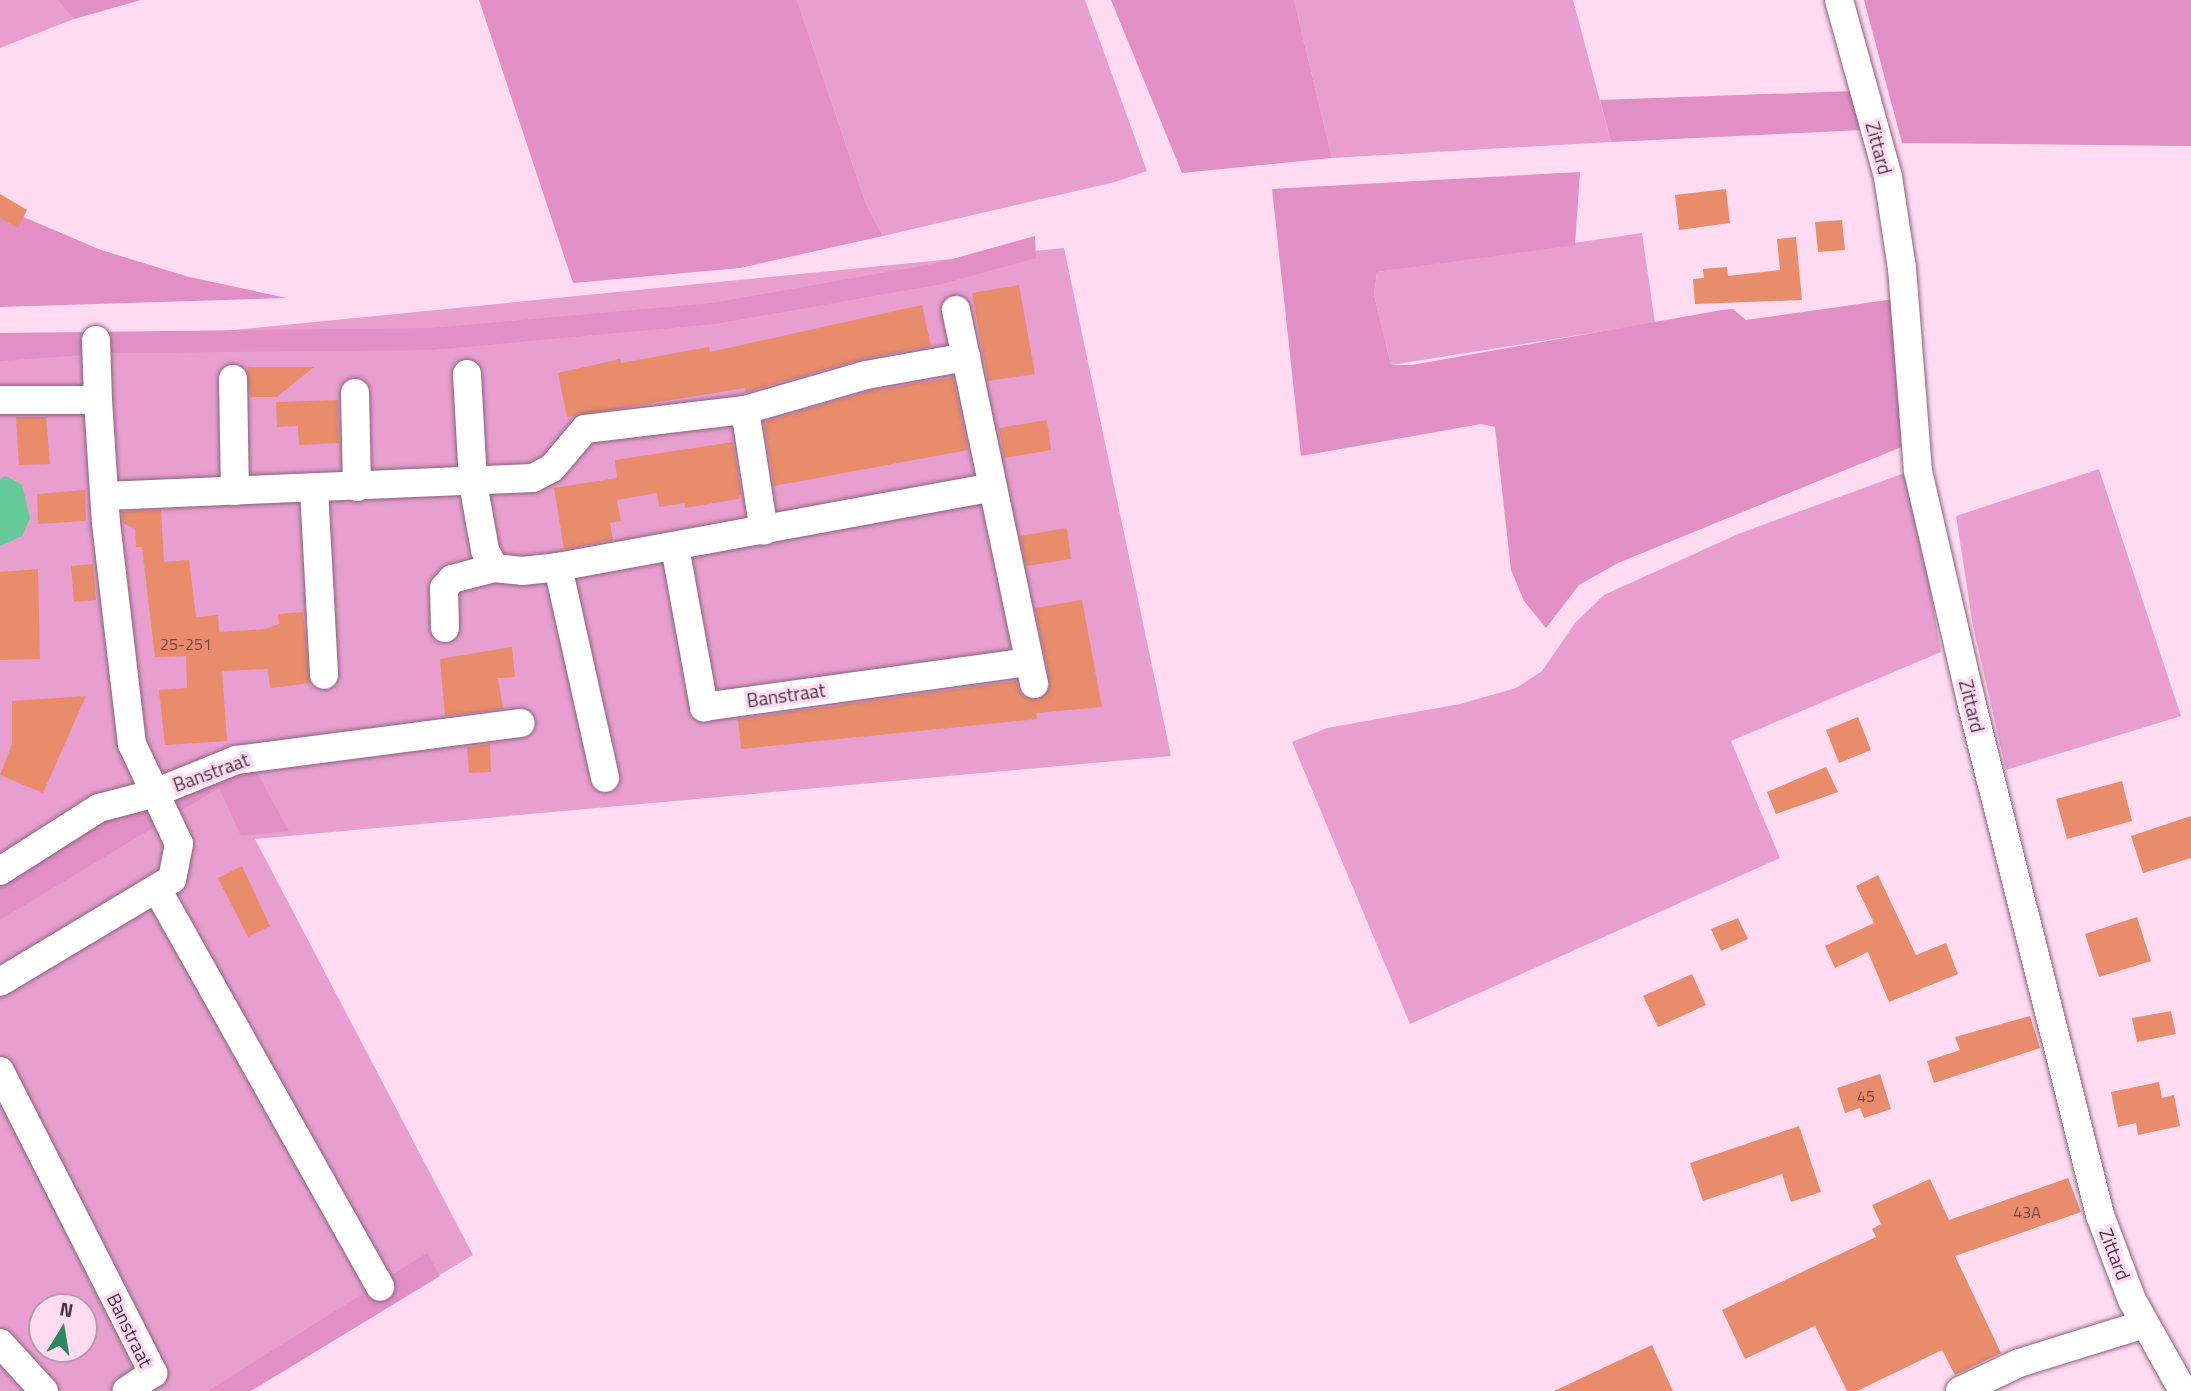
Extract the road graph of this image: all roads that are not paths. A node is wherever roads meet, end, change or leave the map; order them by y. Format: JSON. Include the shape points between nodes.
{"nodes":[{"id":1,"x":1839,"y":0,"type":"edge"},
{"id":2,"x":956,"y":310,"type":"dead end"},
{"id":3,"x":96,"y":340,"type":"dead end"},
{"id":4,"x":965,"y":357,"type":"junction"},
{"id":5,"x":467,"y":374,"type":"dead end"},
{"id":6,"x":233,"y":379,"type":"dead end"},
{"id":7,"x":355,"y":393,"type":"dead end"},
{"id":8,"x":0,"y":400,"type":"edge"},
{"id":9,"x":98,"y":400,"type":"junction"},
{"id":10,"x":745,"y":410,"type":"junction"},
{"id":11,"x":473,"y":484,"type":"junction"},
{"id":12,"x":357,"y":487,"type":"junction"},
{"id":13,"x":992,"y":487,"type":"junction"},
{"id":14,"x":314,"y":489,"type":"junction"},
{"id":15,"x":236,"y":491,"type":"junction"},
{"id":16,"x":105,"y":496,"type":"junction"},
{"id":17,"x":764,"y":531,"type":"junction"},
{"id":18,"x":675,"y":547,"type":"junction"},
{"id":19,"x":558,"y":567,"type":"junction"},
{"id":20,"x":494,"y":568,"type":"junction"},
{"id":21,"x":445,"y":628,"type":"dead end"},
{"id":22,"x":324,"y":675,"type":"dead end"},
{"id":23,"x":521,"y":723,"type":"dead end"},
{"id":24,"x":605,"y":778,"type":"dead end"},
{"id":25,"x":152,"y":794,"type":"junction"},
{"id":26,"x":0,"y":871,"type":"edge"},
{"id":27,"x":157,"y":889,"type":"junction"},
{"id":28,"x":0,"y":982,"type":"edge"},
{"id":29,"x":0,"y":1071,"type":"edge"},
{"id":30,"x":380,"y":1287,"type":"dead end"},
{"id":31,"x":2146,"y":1324,"type":"junction"},
{"id":32,"x":0,"y":1343,"type":"edge"},
{"id":33,"x":44,"y":1391,"type":"edge"},
{"id":34,"x":126,"y":1391,"type":"edge"},
{"id":35,"x":1960,"y":1391,"type":"edge"},
{"id":36,"x":2183,"y":1391,"type":"edge"}],
"edges":[{"from":1,"to":31,"type":"street","name":"Zittard","via":[[1888,177],[1902,268],[1918,471],[1930,536],[2101,1215]]},
{"from":2,"to":4,"type":"street","name":"Banstraat"},
{"from":3,"to":9,"type":"street","name":"Banstraat"},
{"from":4,"to":10,"type":"street","via":[[866,375]]},
{"from":4,"to":13,"type":"street","name":"Banstraat"},
{"from":5,"to":11,"type":"street"},
{"from":6,"to":15,"type":"street"},
{"from":7,"to":12,"type":"street"},
{"from":8,"to":9,"type":"street"},
{"from":9,"to":16,"type":"street","name":"Banstraat"},
{"from":10,"to":11,"type":"street","via":[[585,429],[552,468],[533,478]]},
{"from":10,"to":17,"type":"street"},
{"from":11,"to":12,"type":"street"},
{"from":11,"to":20,"type":"street","via":[[485,550]]},
{"from":12,"to":14,"type":"street"},
{"from":13,"to":17,"type":"street"},
{"from":13,"to":18,"type":"street","name":"Banstraat","via":[[1032,673],[704,707]]},
{"from":14,"to":15,"type":"street"},
{"from":14,"to":22,"type":"street"},
{"from":15,"to":16,"type":"street"},
{"from":16,"to":25,"type":"street","name":"Banstraat","via":[[132,744]]},
{"from":17,"to":18,"type":"street"},
{"from":18,"to":19,"type":"street"},
{"from":19,"to":20,"type":"street"},
{"from":19,"to":24,"type":"street"},
{"from":20,"to":21,"type":"street","via":[[452,579],[444,588]]},
{"from":23,"to":25,"type":"street","name":"Banstraat","via":[[236,760]]},
{"from":25,"to":26,"type":"street","via":[[99,808]]},
{"from":25,"to":27,"type":"street","name":"Banstraat","via":[[178,844],[172,879]]},
{"from":27,"to":28,"type":"street","name":"Banstraat"},
{"from":27,"to":30,"type":"street"},
{"from":29,"to":34,"type":"street","name":"Banstraat","via":[[153,1373]]},
{"from":31,"to":35,"type":"street","via":[[2019,1363]]},
{"from":31,"to":36,"type":"street","name":"Zittard"},
{"from":32,"to":33,"type":"street"}]}
